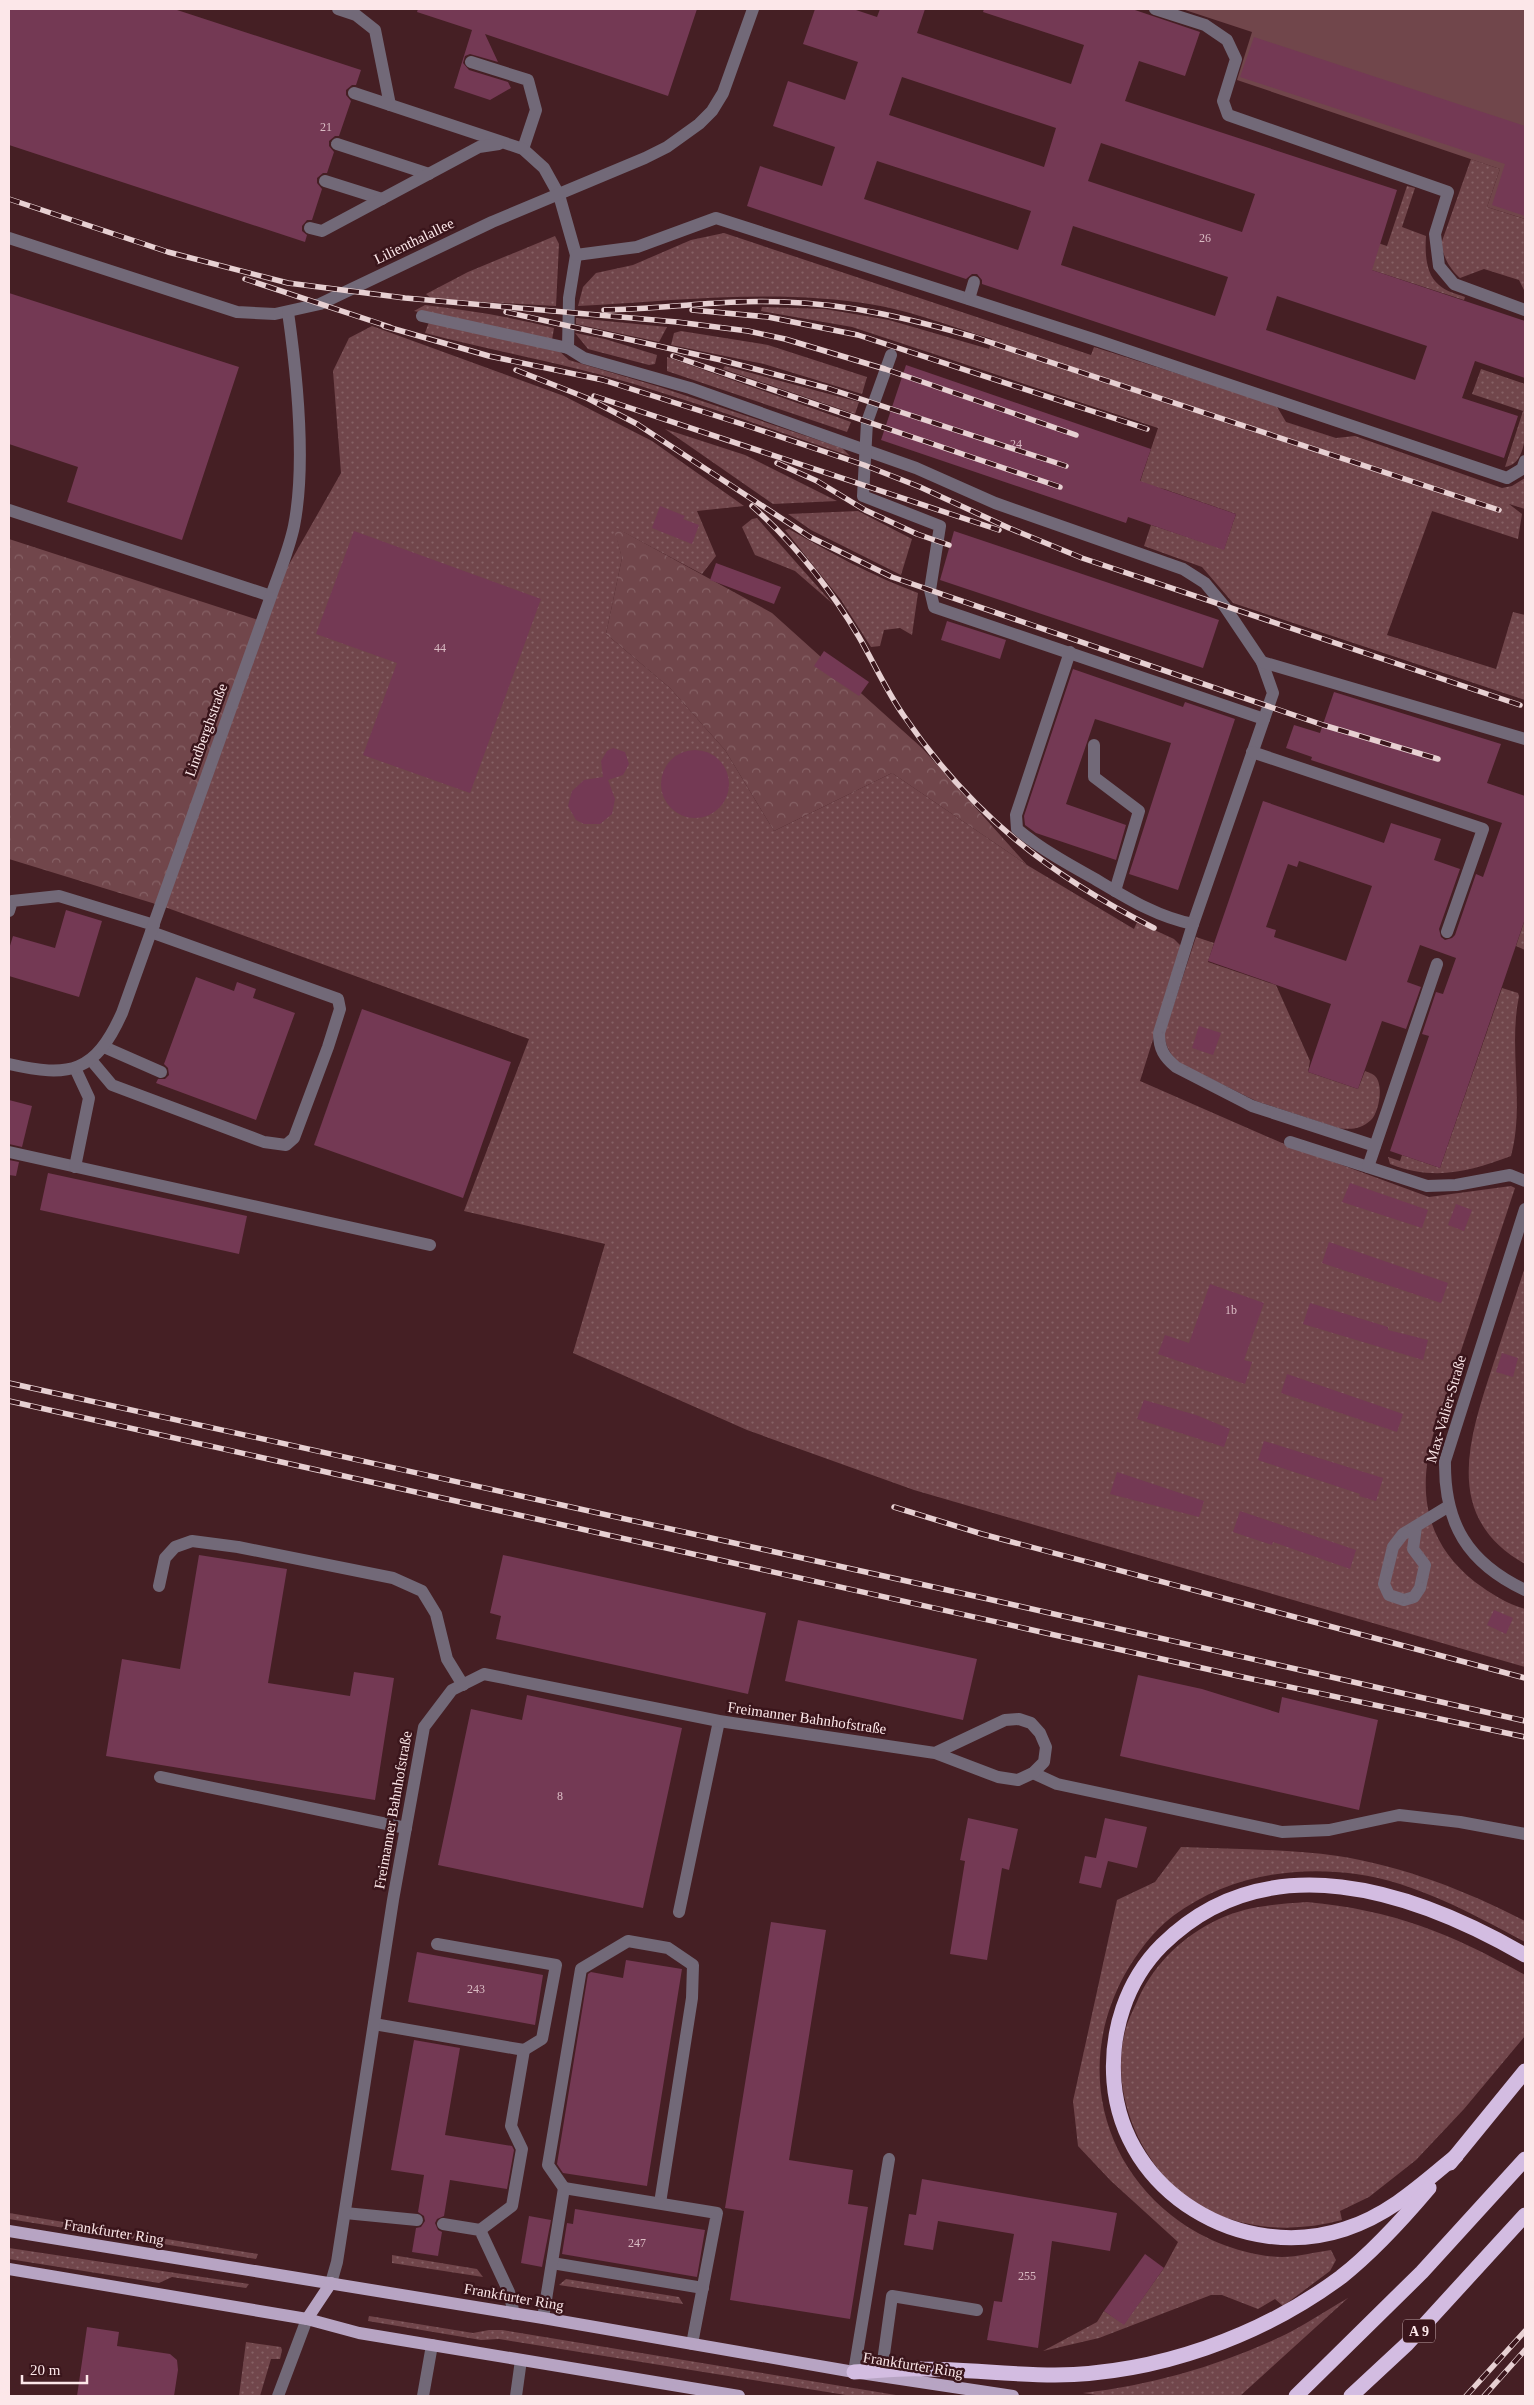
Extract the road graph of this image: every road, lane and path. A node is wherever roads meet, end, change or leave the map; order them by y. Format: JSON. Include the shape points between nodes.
{"nodes":[{"id":1,"x":338,"y":9,"type":"edge"},
{"id":2,"x":753,"y":9,"type":"edge"},
{"id":3,"x":1155,"y":9,"type":"edge"},
{"id":4,"x":471,"y":62,"type":"dead end"},
{"id":5,"x":354,"y":93,"type":"dead end"},
{"id":6,"x":390,"y":105,"type":"junction"},
{"id":7,"x":337,"y":144,"type":"dead end"},
{"id":8,"x":517,"y":147,"type":"junction"},
{"id":9,"x":428,"y":174,"type":"junction"},
{"id":10,"x":325,"y":181,"type":"dead end"},
{"id":11,"x":559,"y":195,"type":"junction"},
{"id":12,"x":382,"y":199,"type":"junction"},
{"id":13,"x":310,"y":228,"type":"dead end"},
{"id":14,"x":9,"y":238,"type":"edge"},
{"id":15,"x":576,"y":255,"type":"junction"},
{"id":16,"x":974,"y":282,"type":"dead end"},
{"id":17,"x":969,"y":299,"type":"junction"},
{"id":18,"x":1525,"y":310,"type":"edge"},
{"id":19,"x":288,"y":312,"type":"junction"},
{"id":20,"x":422,"y":316,"type":"dead end"},
{"id":21,"x":568,"y":348,"type":"junction"},
{"id":22,"x":891,"y":355,"type":"dead end"},
{"id":23,"x":865,"y":450,"type":"junction"},
{"id":24,"x":1525,"y":461,"type":"edge"},
{"id":25,"x":9,"y":510,"type":"edge"},
{"id":26,"x":271,"y":596,"type":"junction"},
{"id":27,"x":1070,"y":652,"type":"junction"},
{"id":28,"x":1262,"y":662,"type":"junction"},
{"id":29,"x":1264,"y":718,"type":"junction"},
{"id":30,"x":1525,"y":739,"type":"edge"},
{"id":31,"x":1094,"y":745,"type":"dead end"},
{"id":32,"x":1252,"y":752,"type":"junction"},
{"id":33,"x":1115,"y":891,"type":"junction"},
{"id":34,"x":9,"y":912,"type":"edge"},
{"id":35,"x":1193,"y":924,"type":"junction"},
{"id":36,"x":152,"y":929,"type":"junction"},
{"id":37,"x":1447,"y":932,"type":"dead end"},
{"id":38,"x":1437,"y":964,"type":"dead end"},
{"id":39,"x":104,"y":1047,"type":"junction"},
{"id":40,"x":91,"y":1060,"type":"junction"},
{"id":41,"x":9,"y":1064,"type":"edge"},
{"id":42,"x":75,"y":1068,"type":"junction"},
{"id":43,"x":161,"y":1072,"type":"dead end"},
{"id":44,"x":1290,"y":1142,"type":"dead end"},
{"id":45,"x":1375,"y":1146,"type":"junction"},
{"id":46,"x":9,"y":1152,"type":"edge"},
{"id":47,"x":75,"y":1167,"type":"junction"},
{"id":48,"x":1368,"y":1167,"type":"junction"},
{"id":49,"x":1525,"y":1182,"type":"edge"},
{"id":50,"x":1525,"y":1209,"type":"edge"},
{"id":51,"x":430,"y":1245,"type":"dead end"},
{"id":52,"x":1449,"y":1506,"type":"junction"},
{"id":53,"x":1416,"y":1527,"type":"junction"},
{"id":54,"x":159,"y":1586,"type":"dead end"},
{"id":55,"x":1525,"y":1590,"type":"edge"},
{"id":56,"x":463,"y":1685,"type":"junction"},
{"id":57,"x":719,"y":1722,"type":"junction"},
{"id":58,"x":935,"y":1753,"type":"junction"},
{"id":59,"x":1033,"y":1773,"type":"junction"},
{"id":60,"x":160,"y":1777,"type":"dead end"},
{"id":61,"x":406,"y":1828,"type":"junction"},
{"id":62,"x":1525,"y":1834,"type":"edge"},
{"id":63,"x":678,"y":1912,"type":"dead end"},
{"id":64,"x":437,"y":1944,"type":"dead end"},
{"id":65,"x":1525,"y":1955,"type":"edge"},
{"id":66,"x":374,"y":2024,"type":"junction"},
{"id":67,"x":524,"y":2050,"type":"junction"},
{"id":68,"x":1525,"y":2070,"type":"edge"},
{"id":69,"x":1456,"y":2156,"type":"junction"},
{"id":70,"x":1525,"y":2158,"type":"edge"},
{"id":71,"x":889,"y":2159,"type":"dead end"},
{"id":72,"x":564,"y":2188,"type":"junction"},
{"id":73,"x":660,"y":2203,"type":"junction"},
{"id":74,"x":345,"y":2213,"type":"junction"},
{"id":75,"x":1525,"y":2215,"type":"edge"},
{"id":76,"x":417,"y":2220,"type":"dead end"},
{"id":77,"x":443,"y":2224,"type":"dead end"},
{"id":78,"x":480,"y":2230,"type":"junction"},
{"id":79,"x":9,"y":2231,"type":"edge"},
{"id":80,"x":552,"y":2263,"type":"junction"},
{"id":81,"x":9,"y":2269,"type":"edge"},
{"id":82,"x":331,"y":2283,"type":"junction"},
{"id":83,"x":702,"y":2288,"type":"junction"},
{"id":84,"x":977,"y":2310,"type":"dead end"},
{"id":85,"x":514,"y":2314,"type":"junction"},
{"id":86,"x":543,"y":2318,"type":"junction"},
{"id":87,"x":307,"y":2319,"type":"junction"},
{"id":88,"x":692,"y":2344,"type":"junction"},
{"id":89,"x":432,"y":2345,"type":"junction"},
{"id":90,"x":521,"y":2360,"type":"junction"},
{"id":91,"x":854,"y":2372,"type":"junction"},
{"id":92,"x":881,"y":2373,"type":"junction"},
{"id":93,"x":694,"y":2393,"type":"edge"},
{"id":94,"x":278,"y":2396,"type":"edge"},
{"id":95,"x":423,"y":2396,"type":"edge"},
{"id":96,"x":516,"y":2396,"type":"edge"},
{"id":97,"x":739,"y":2396,"type":"edge"},
{"id":98,"x":1013,"y":2396,"type":"edge"},
{"id":99,"x":1296,"y":2396,"type":"edge"},
{"id":100,"x":1352,"y":2396,"type":"edge"}],
"edges":[{"from":1,"to":6,"type":"street","via":[[356,15],[374,30]]},
{"from":2,"to":11,"type":"street","name":"Lilienthalallee","via":[[723,93],[699,124],[645,158]]},
{"from":3,"to":18,"type":"street","via":[[1205,25],[1227,40],[1236,59],[1223,101],[1228,115],[1448,192],[1435,234],[1439,266],[1454,284]]},
{"from":4,"to":8,"type":"street","via":[[528,80],[536,110]]},
{"from":5,"to":6,"type":"street"},
{"from":6,"to":8,"type":"street"},
{"from":7,"to":9,"type":"street"},
{"from":8,"to":9,"type":"street","via":[[495,143],[479,146]]},
{"from":8,"to":11,"type":"street","via":[[544,168]]},
{"from":9,"to":12,"type":"street"},
{"from":10,"to":12,"type":"street"},
{"from":11,"to":15,"type":"street"},
{"from":11,"to":19,"type":"street","name":"Lilienthalallee","via":[[438,246],[336,298]]},
{"from":12,"to":13,"type":"street","via":[[322,231]]},
{"from":14,"to":19,"type":"street","name":"Lilienthalallee","via":[[237,312]]},
{"from":15,"to":17,"type":"street","via":[[637,247],[716,218]]},
{"from":15,"to":21,"type":"street","via":[[569,298]]},
{"from":16,"to":17,"type":"street"},
{"from":17,"to":24,"type":"street","via":[[1507,478],[1522,469]]},
{"from":19,"to":26,"type":"street","name":"Lindberghstraße","via":[[296,391],[296,505],[294,527]]},
{"from":20,"to":21,"type":"street"},
{"from":21,"to":23,"type":"street","via":[[584,358],[690,388]]},
{"from":22,"to":23,"type":"street","via":[[867,422]]},
{"from":23,"to":27,"type":"street","via":[[863,496],[940,526],[930,590],[934,607]]},
{"from":23,"to":28,"type":"street","via":[[916,468],[995,503],[1183,568],[1206,583]]},
{"from":25,"to":26,"type":"street"},
{"from":26,"to":36,"type":"street","name":"Lindberghstraße"},
{"from":27,"to":29,"type":"street"},
{"from":27,"to":33,"type":"street","via":[[1016,815],[1017,829],[1039,847]]},
{"from":28,"to":29,"type":"street","via":[[1273,693]]},
{"from":28,"to":30,"type":"street"},
{"from":29,"to":32,"type":"street"},
{"from":31,"to":33,"type":"street","via":[[1094,777],[1139,811]]},
{"from":32,"to":35,"type":"street"},
{"from":32,"to":37,"type":"street","via":[[1483,829]]},
{"from":33,"to":35,"type":"street","via":[[1145,908]]},
{"from":34,"to":36,"type":"street","via":[[12,901],[59,896]]},
{"from":35,"to":45,"type":"street","via":[[1159,1033],[1159,1046],[1165,1058],[1176,1067],[1252,1106]]},
{"from":36,"to":39,"type":"street","name":"Lindberghstraße","via":[[122,1013]]},
{"from":36,"to":40,"type":"street","via":[[338,1000],[340,1009],[328,1047],[294,1138],[286,1145],[264,1142],[176,1109],[112,1084]]},
{"from":38,"to":45,"type":"street"},
{"from":39,"to":40,"type":"street","name":"Lindberghstraße"},
{"from":39,"to":43,"type":"street"},
{"from":40,"to":42,"type":"street","name":"Lindberghstraße"},
{"from":41,"to":42,"type":"street","name":"Lindberghstraße","via":[[54,1072]]},
{"from":42,"to":47,"type":"street","via":[[89,1098]]},
{"from":44,"to":48,"type":"street"},
{"from":45,"to":48,"type":"street"},
{"from":46,"to":47,"type":"street"},
{"from":47,"to":51,"type":"street"},
{"from":48,"to":49,"type":"street","via":[[1427,1186],[1456,1185],[1510,1175]]},
{"from":50,"to":52,"type":"street","name":"Max-Valier-Straße","via":[[1445,1461]]},
{"from":52,"to":53,"type":"street"},
{"from":52,"to":55,"type":"street","name":"Max-Valier-Straße","via":[[1462,1538],[1480,1561],[1503,1579]]},
{"from":53,"to":53,"type":"street","via":[[1403,1534],[1393,1547],[1384,1584],[1389,1595],[1404,1600],[1414,1597],[1424,1575],[1425,1565],[1414,1548]]},
{"from":54,"to":56,"type":"street","via":[[165,1558],[175,1547],[192,1541],[392,1578],[422,1590],[436,1614],[448,1659]]},
{"from":56,"to":57,"type":"street","name":"Freimanner Bahnhofstraße","via":[[484,1674]]},
{"from":56,"to":61,"type":"street","name":"Freimanner Bahnhofstraße","via":[[452,1690],[424,1727]]},
{"from":57,"to":58,"type":"street","name":"Freimanner Bahnhofstraße"},
{"from":57,"to":63,"type":"street"},
{"from":58,"to":59,"type":"street","name":"Freimanner Bahnhofstraße","via":[[998,1778],[1018,1780]]},
{"from":58,"to":59,"type":"street","via":[[1005,1720],[1019,1719],[1031,1723],[1046,1747],[1044,1762]]},
{"from":59,"to":62,"type":"street","via":[[1057,1784],[1282,1832],[1329,1830],[1399,1816],[1460,1822]]},
{"from":60,"to":61,"type":"street"},
{"from":61,"to":66,"type":"street","name":"Freimanner Bahnhofstraße"},
{"from":64,"to":67,"type":"street","via":[[556,1965],[542,2039]]},
{"from":65,"to":69,"type":"highway","via":[[1484,1932],[1412,1902],[1347,1887],[1288,1886],[1243,1895],[1192,1919],[1154,1953],[1123,2008],[1116,2032],[1114,2085],[1128,2135],[1144,2163],[1163,2186],[1181,2202],[1209,2219],[1241,2232],[1266,2236],[1305,2237],[1331,2233],[1381,2214],[1409,2196]]},
{"from":66,"to":67,"type":"street"},
{"from":66,"to":74,"type":"street","name":"Freimanner Bahnhofstraße"},
{"from":67,"to":78,"type":"street","via":[[511,2126],[522,2149],[512,2206]]},
{"from":68,"to":69,"type":"highway"},
{"from":69,"to":92,"type":"highway","via":[[1392,2230],[1342,2276],[1313,2296],[1248,2331],[1180,2355],[1103,2371],[1055,2375],[921,2368]]},
{"from":70,"to":99,"type":"highway","number":"A 9","via":[[1422,2272]]},
{"from":71,"to":91,"type":"street"},
{"from":72,"to":73,"type":"street"},
{"from":72,"to":73,"type":"street","via":[[548,2165],[581,1970],[628,1942],[668,1948],[693,1965],[692,1998]]},
{"from":72,"to":80,"type":"street"},
{"from":73,"to":83,"type":"street","via":[[717,2214]]},
{"from":74,"to":76,"type":"street"},
{"from":74,"to":82,"type":"street","name":"Freimanner Bahnhofstraße"},
{"from":75,"to":100,"type":"highway","number":"A 9","via":[[1407,2344]]},
{"from":77,"to":78,"type":"street"},
{"from":78,"to":85,"type":"street","via":[[509,2292]]},
{"from":79,"to":82,"type":"main road","name":"Frankfurter Ring"},
{"from":80,"to":83,"type":"street"},
{"from":80,"to":86,"type":"street"},
{"from":81,"to":87,"type":"main road"},
{"from":82,"to":85,"type":"main road","name":"Frankfurter Ring"},
{"from":82,"to":87,"type":"main road"},
{"from":83,"to":88,"type":"street"},
{"from":84,"to":92,"type":"street","via":[[892,2296]]},
{"from":85,"to":86,"type":"main road","name":"Frankfurter Ring"},
{"from":86,"to":88,"type":"main road","name":"Frankfurter Ring"},
{"from":87,"to":89,"type":"main road","via":[[359,2333]]},
{"from":87,"to":94,"type":"street"},
{"from":88,"to":91,"type":"main road","name":"Frankfurter Ring"},
{"from":89,"to":90,"type":"main road"},
{"from":89,"to":95,"type":"street"},
{"from":90,"to":93,"type":"main road"},
{"from":90,"to":96,"type":"street"},
{"from":91,"to":92,"type":"highway"},
{"from":92,"to":98,"type":"main road","name":"Frankfurter Ring"},
{"from":93,"to":97,"type":"main road"}]}
